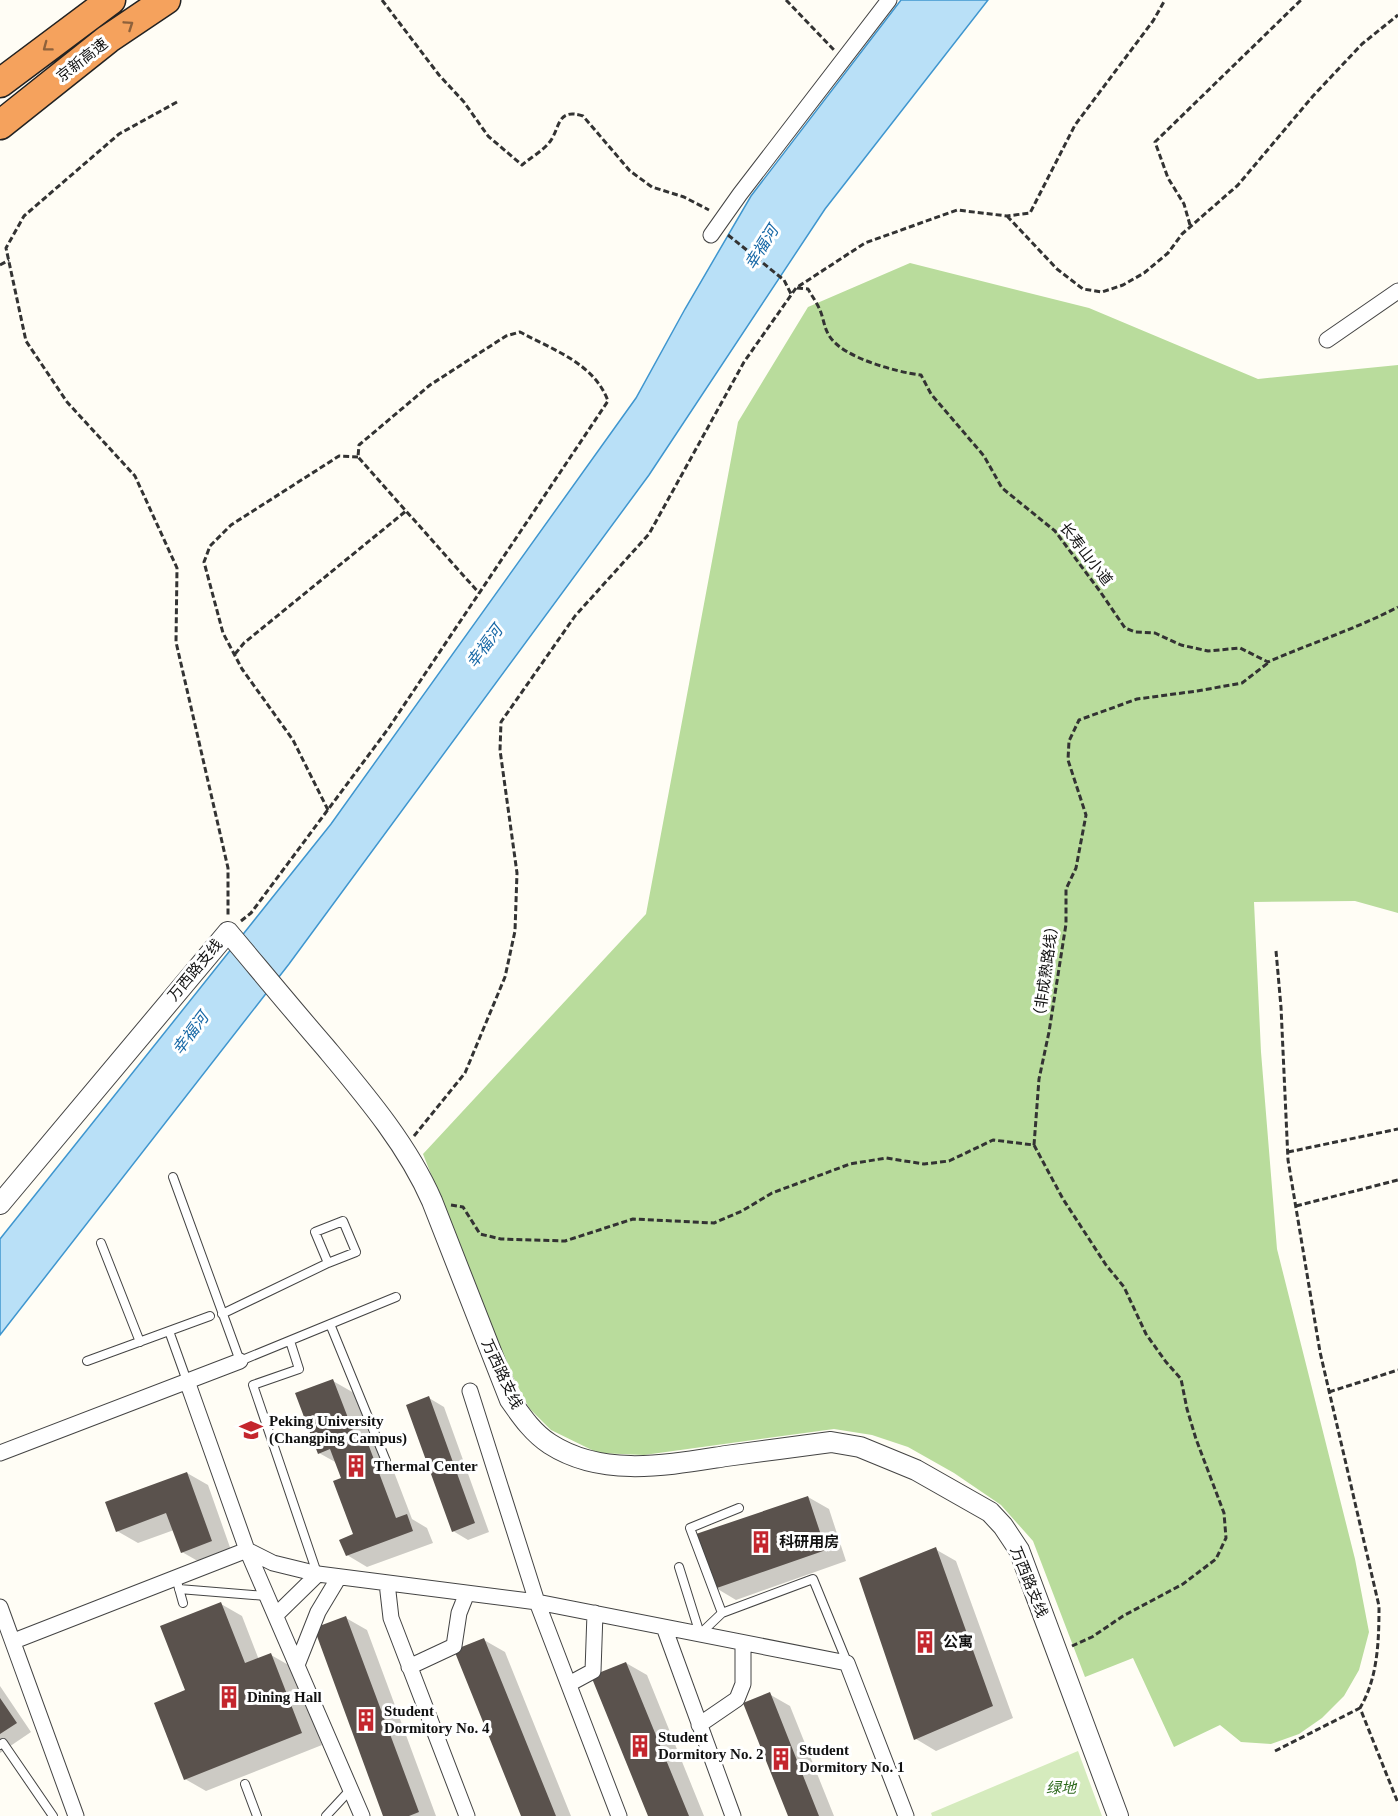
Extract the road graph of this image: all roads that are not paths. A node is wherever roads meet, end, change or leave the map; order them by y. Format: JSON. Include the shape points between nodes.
{"nodes":[{"id":1,"x":111,"y":0,"type":"edge"},
{"id":2,"x":166,"y":0,"type":"edge"},
{"id":3,"x":889,"y":0,"type":"edge"},
{"id":4,"x":0,"y":83,"type":"edge"},
{"id":5,"x":0,"y":125,"type":"edge"},
{"id":6,"x":718,"y":226,"type":"road end"},
{"id":7,"x":1398,"y":291,"type":"edge"},
{"id":8,"x":1327,"y":340,"type":"dead end"},
{"id":9,"x":172,"y":1177,"type":"dead end"},
{"id":10,"x":0,"y":1204,"type":"edge"},
{"id":11,"x":101,"y":1243,"type":"dead end"},
{"id":12,"x":328,"y":1263,"type":"junction"},
{"id":13,"x":396,"y":1297,"type":"dead end"},
{"id":14,"x":222,"y":1314,"type":"junction"},
{"id":15,"x":210,"y":1316,"type":"dead end"},
{"id":16,"x":330,"y":1324,"type":"junction"},
{"id":17,"x":169,"y":1331,"type":"junction"},
{"id":18,"x":290,"y":1341,"type":"junction"},
{"id":19,"x":140,"y":1342,"type":"junction"},
{"id":20,"x":87,"y":1361,"type":"dead end"},
{"id":21,"x":240,"y":1361,"type":"junction"},
{"id":22,"x":187,"y":1381,"type":"junction"},
{"id":23,"x":470,"y":1391,"type":"dead end"},
{"id":24,"x":0,"y":1453,"type":"edge"},
{"id":25,"x":386,"y":1461,"type":"dead end"},
{"id":26,"x":739,"y":1508,"type":"dead end"},
{"id":27,"x":248,"y":1550,"type":"junction"},
{"id":28,"x":679,"y":1567,"type":"dead end"},
{"id":29,"x":318,"y":1574,"type":"junction"},
{"id":30,"x":339,"y":1577,"type":"junction"},
{"id":31,"x":177,"y":1583,"type":"junction"},
{"id":32,"x":387,"y":1583,"type":"junction"},
{"id":33,"x":467,"y":1593,"type":"junction"},
{"id":34,"x":267,"y":1596,"type":"junction"},
{"id":35,"x":537,"y":1602,"type":"junction"},
{"id":36,"x":183,"y":1603,"type":"dead end"},
{"id":37,"x":0,"y":1607,"type":"edge"},
{"id":38,"x":595,"y":1613,"type":"junction"},
{"id":39,"x":722,"y":1613,"type":"junction"},
{"id":40,"x":276,"y":1615,"type":"junction"},
{"id":41,"x":664,"y":1627,"type":"junction"},
{"id":42,"x":700,"y":1634,"type":"junction"},
{"id":43,"x":14,"y":1641,"type":"junction"},
{"id":44,"x":743,"y":1643,"type":"junction"},
{"id":45,"x":847,"y":1663,"type":"junction"},
{"id":46,"x":297,"y":1665,"type":"junction"},
{"id":47,"x":409,"y":1667,"type":"junction"},
{"id":48,"x":569,"y":1684,"type":"junction"},
{"id":49,"x":699,"y":1725,"type":"junction"},
{"id":50,"x":0,"y":1745,"type":"edge"},
{"id":51,"x":245,"y":1784,"type":"dead end"},
{"id":52,"x":351,"y":1789,"type":"junction"},
{"id":53,"x":53,"y":1816,"type":"edge"},
{"id":54,"x":76,"y":1816,"type":"edge"},
{"id":55,"x":257,"y":1816,"type":"edge"},
{"id":56,"x":326,"y":1816,"type":"edge"},
{"id":57,"x":362,"y":1816,"type":"edge"},
{"id":58,"x":467,"y":1816,"type":"edge"},
{"id":59,"x":619,"y":1816,"type":"edge"},
{"id":60,"x":733,"y":1816,"type":"edge"},
{"id":61,"x":906,"y":1816,"type":"edge"},
{"id":62,"x":1118,"y":1816,"type":"edge"}],
"edges":[{"from":1,"to":4,"type":"highway","name":"京新高速","one_way":true},
{"from":5,"to":2,"type":"highway","name":"京新高速","one_way":true,"via":[[108,39]]},
{"from":3,"to":6,"type":"street"},
{"from":7,"to":8,"type":"street"},
{"from":9,"to":14,"type":"lane"},
{"from":10,"to":62,"type":"street","name":"万西路支线","via":[[228,932],[363,1093],[424,1183],[510,1400],[526,1424],[551,1444],[612,1465],[650,1467],[831,1442],[860,1447],[907,1466],[990,1512],[1019,1550]]},
{"from":11,"to":19,"type":"lane"},
{"from":12,"to":12,"type":"lane","via":[[315,1232],[343,1221],[356,1252]]},
{"from":12,"to":14,"type":"lane"},
{"from":13,"to":16,"type":"lane"},
{"from":14,"to":21,"type":"lane"},
{"from":15,"to":17,"type":"lane"},
{"from":16,"to":18,"type":"lane"},
{"from":16,"to":25,"type":"lane"},
{"from":17,"to":19,"type":"lane"},
{"from":17,"to":22,"type":"lane"},
{"from":18,"to":21,"type":"lane"},
{"from":18,"to":29,"type":"lane","via":[[300,1369],[253,1385]]},
{"from":19,"to":20,"type":"lane"},
{"from":21,"to":22,"type":"street"},
{"from":22,"to":24,"type":"street"},
{"from":22,"to":27,"type":"street"},
{"from":23,"to":35,"type":"street"},
{"from":26,"to":39,"type":"lane","via":[[690,1528]]},
{"from":27,"to":29,"type":"street","via":[[273,1563]]},
{"from":27,"to":31,"type":"street"},
{"from":27,"to":34,"type":"street"},
{"from":28,"to":42,"type":"lane"},
{"from":29,"to":30,"type":"street"},
{"from":29,"to":40,"type":"street"},
{"from":30,"to":32,"type":"street"},
{"from":30,"to":46,"type":"street","via":[[318,1611]]},
{"from":31,"to":34,"type":"lane"},
{"from":31,"to":36,"type":"lane"},
{"from":31,"to":43,"type":"street"},
{"from":32,"to":33,"type":"street"},
{"from":32,"to":47,"type":"street","via":[[392,1618]]},
{"from":33,"to":35,"type":"street"},
{"from":33,"to":47,"type":"street","via":[[459,1613],[454,1646]]},
{"from":34,"to":40,"type":"street"},
{"from":35,"to":38,"type":"street"},
{"from":35,"to":48,"type":"street"},
{"from":37,"to":43,"type":"street"},
{"from":38,"to":41,"type":"street"},
{"from":38,"to":48,"type":"street","via":[[593,1671]]},
{"from":39,"to":42,"type":"lane"},
{"from":39,"to":45,"type":"lane","via":[[813,1579]]},
{"from":40,"to":46,"type":"street"},
{"from":41,"to":42,"type":"street"},
{"from":41,"to":49,"type":"street"},
{"from":42,"to":44,"type":"street"},
{"from":43,"to":54,"type":"street"},
{"from":44,"to":45,"type":"street"},
{"from":44,"to":49,"type":"street","via":[[743,1684],[737,1698]]},
{"from":45,"to":61,"type":"street"},
{"from":46,"to":52,"type":"street"},
{"from":47,"to":58,"type":"street"},
{"from":48,"to":59,"type":"street"},
{"from":49,"to":60,"type":"street"},
{"from":50,"to":53,"type":"lane","via":[[3,1743]]},
{"from":51,"to":55,"type":"lane"},
{"from":52,"to":56,"type":"lane"},
{"from":52,"to":57,"type":"street"}]}
